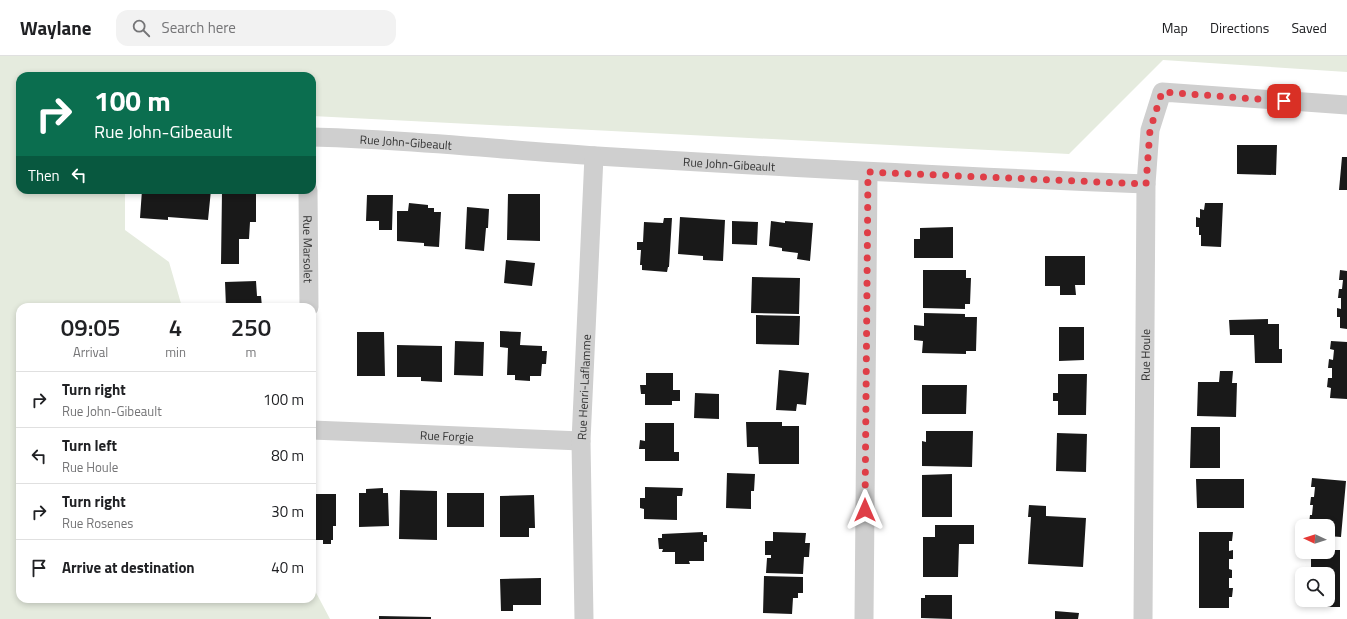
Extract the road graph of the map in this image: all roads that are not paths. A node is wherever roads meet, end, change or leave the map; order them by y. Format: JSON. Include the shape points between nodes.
{"nodes":[{"id":1,"x":1347,"y":105,"type":"edge"},
{"id":2,"x":316,"y":137,"type":"edge"},
{"id":3,"x":594,"y":156,"type":"junction"},
{"id":4,"x":868,"y":172,"type":"junction"},
{"id":5,"x":1146,"y":184,"type":"junction"},
{"id":6,"x":308,"y":194,"type":"edge"},
{"id":7,"x":309,"y":303,"type":"edge"},
{"id":8,"x":316,"y":430,"type":"edge"},
{"id":9,"x":581,"y":441,"type":"junction"},
{"id":10,"x":584,"y":619,"type":"edge"},
{"id":11,"x":864,"y":619,"type":"edge"},
{"id":12,"x":1143,"y":619,"type":"edge"}],
"edges":[{"from":1,"to":5,"type":"street","name":"Rue Houle","via":[[1162,92],[1150,130]]},
{"from":2,"to":3,"type":"street","name":"Rue John-Gibeault","via":[[362,138]]},
{"from":3,"to":4,"type":"street","name":"Rue John-Gibeault"},
{"from":3,"to":9,"type":"street","name":"Rue Henri-Laflamme"},
{"from":4,"to":5,"type":"street","name":"Rue John-Gibeault"},
{"from":4,"to":11,"type":"street"},
{"from":5,"to":12,"type":"street","name":"Rue Houle"},
{"from":6,"to":7,"type":"street","name":"Rue Marsolet"},
{"from":8,"to":9,"type":"street","name":"Rue Forgie"},
{"from":9,"to":10,"type":"street","name":"Rue Henri-Laflamme"}]}
